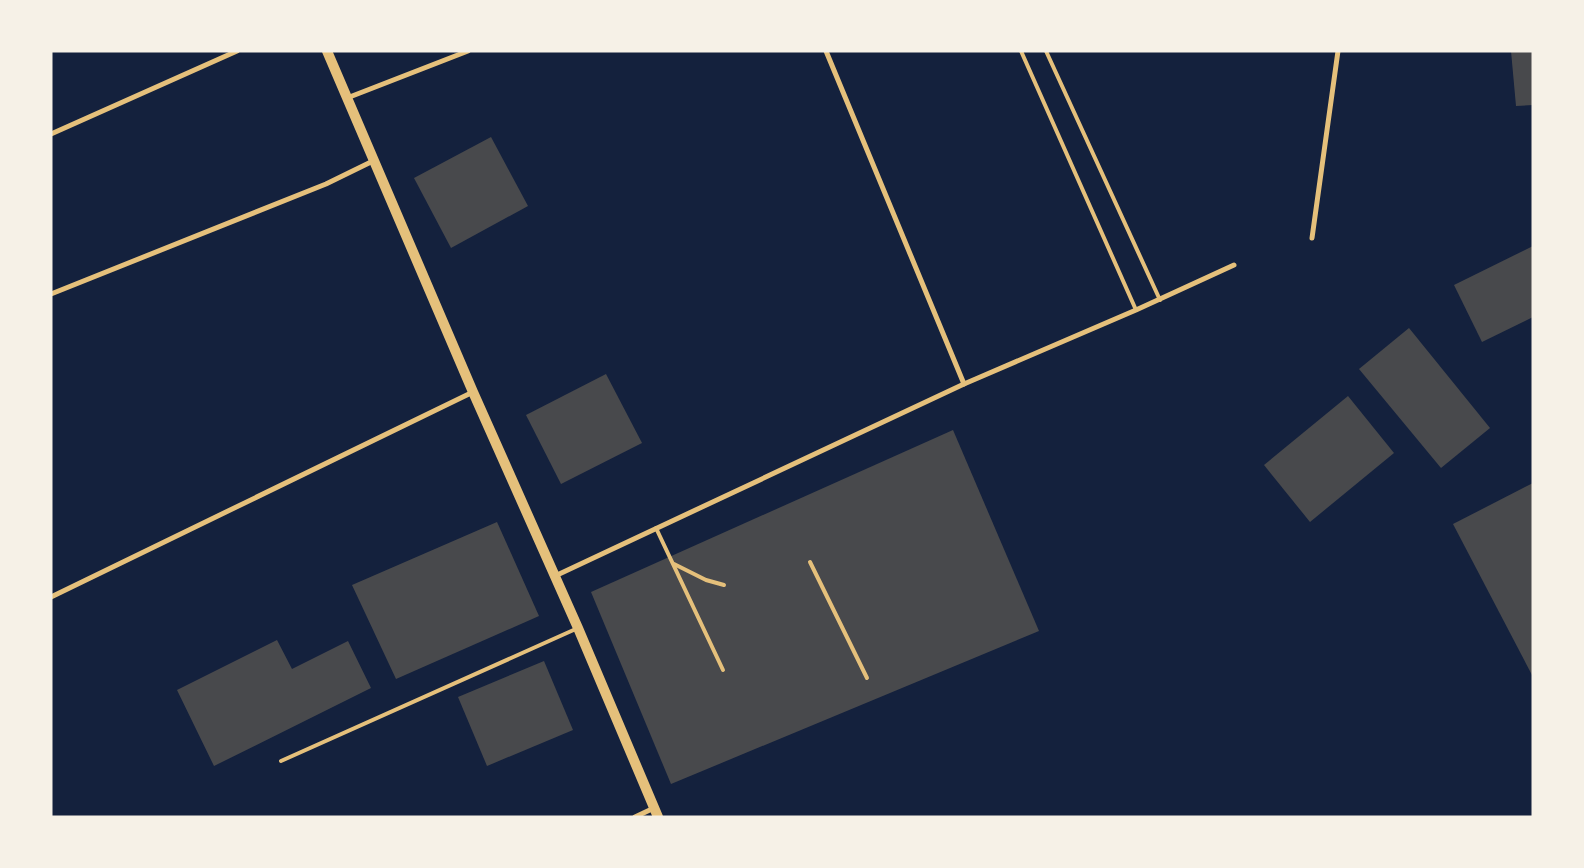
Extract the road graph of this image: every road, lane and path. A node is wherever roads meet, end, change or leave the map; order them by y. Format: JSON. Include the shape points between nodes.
{"nodes":[{"id":1,"x":237,"y":51,"type":"edge"},
{"id":2,"x":327,"y":51,"type":"edge"},
{"id":3,"x":468,"y":51,"type":"edge"},
{"id":4,"x":826,"y":51,"type":"edge"},
{"id":5,"x":1021,"y":51,"type":"edge"},
{"id":6,"x":1046,"y":51,"type":"edge"},
{"id":7,"x":1338,"y":51,"type":"edge"},
{"id":8,"x":347,"y":98,"type":"junction"},
{"id":9,"x":51,"y":134,"type":"edge"},
{"id":10,"x":374,"y":160,"type":"junction"},
{"id":11,"x":1312,"y":238,"type":"dead end"},
{"id":12,"x":1234,"y":265,"type":"dead end"},
{"id":13,"x":51,"y":294,"type":"edge"},
{"id":14,"x":1160,"y":300,"type":"junction"},
{"id":15,"x":1136,"y":310,"type":"junction"},
{"id":16,"x":964,"y":384,"type":"junction"},
{"id":17,"x":473,"y":392,"type":"junction"},
{"id":18,"x":656,"y":528,"type":"junction"},
{"id":19,"x":810,"y":562,"type":"dead end"},
{"id":20,"x":674,"y":564,"type":"junction"},
{"id":21,"x":554,"y":576,"type":"junction"},
{"id":22,"x":724,"y":585,"type":"dead end"},
{"id":23,"x":51,"y":597,"type":"edge"},
{"id":24,"x":578,"y":628,"type":"junction"},
{"id":25,"x":723,"y":670,"type":"dead end"},
{"id":26,"x":867,"y":678,"type":"dead end"},
{"id":27,"x":281,"y":762,"type":"dead end"},
{"id":28,"x":656,"y":812,"type":"edge"},
{"id":29,"x":635,"y":817,"type":"edge"}],
"edges":[{"from":1,"to":9,"type":"street"},
{"from":2,"to":8,"type":"main road"},
{"from":3,"to":8,"type":"street"},
{"from":4,"to":16,"type":"street"},
{"from":5,"to":15,"type":"lane"},
{"from":6,"to":14,"type":"lane"},
{"from":7,"to":11,"type":"street"},
{"from":8,"to":10,"type":"main road"},
{"from":10,"to":13,"type":"street","via":[[326,184]]},
{"from":10,"to":17,"type":"main road"},
{"from":12,"to":14,"type":"street"},
{"from":14,"to":15,"type":"street"},
{"from":15,"to":16,"type":"street"},
{"from":16,"to":18,"type":"street"},
{"from":17,"to":21,"type":"main road"},
{"from":17,"to":23,"type":"street"},
{"from":18,"to":20,"type":"lane"},
{"from":18,"to":21,"type":"street"},
{"from":19,"to":26,"type":"lane"},
{"from":20,"to":22,"type":"lane"},
{"from":20,"to":25,"type":"lane"},
{"from":21,"to":24,"type":"main road"},
{"from":24,"to":27,"type":"lane"},
{"from":24,"to":28,"type":"main road"},
{"from":28,"to":29,"type":"street"}]}
